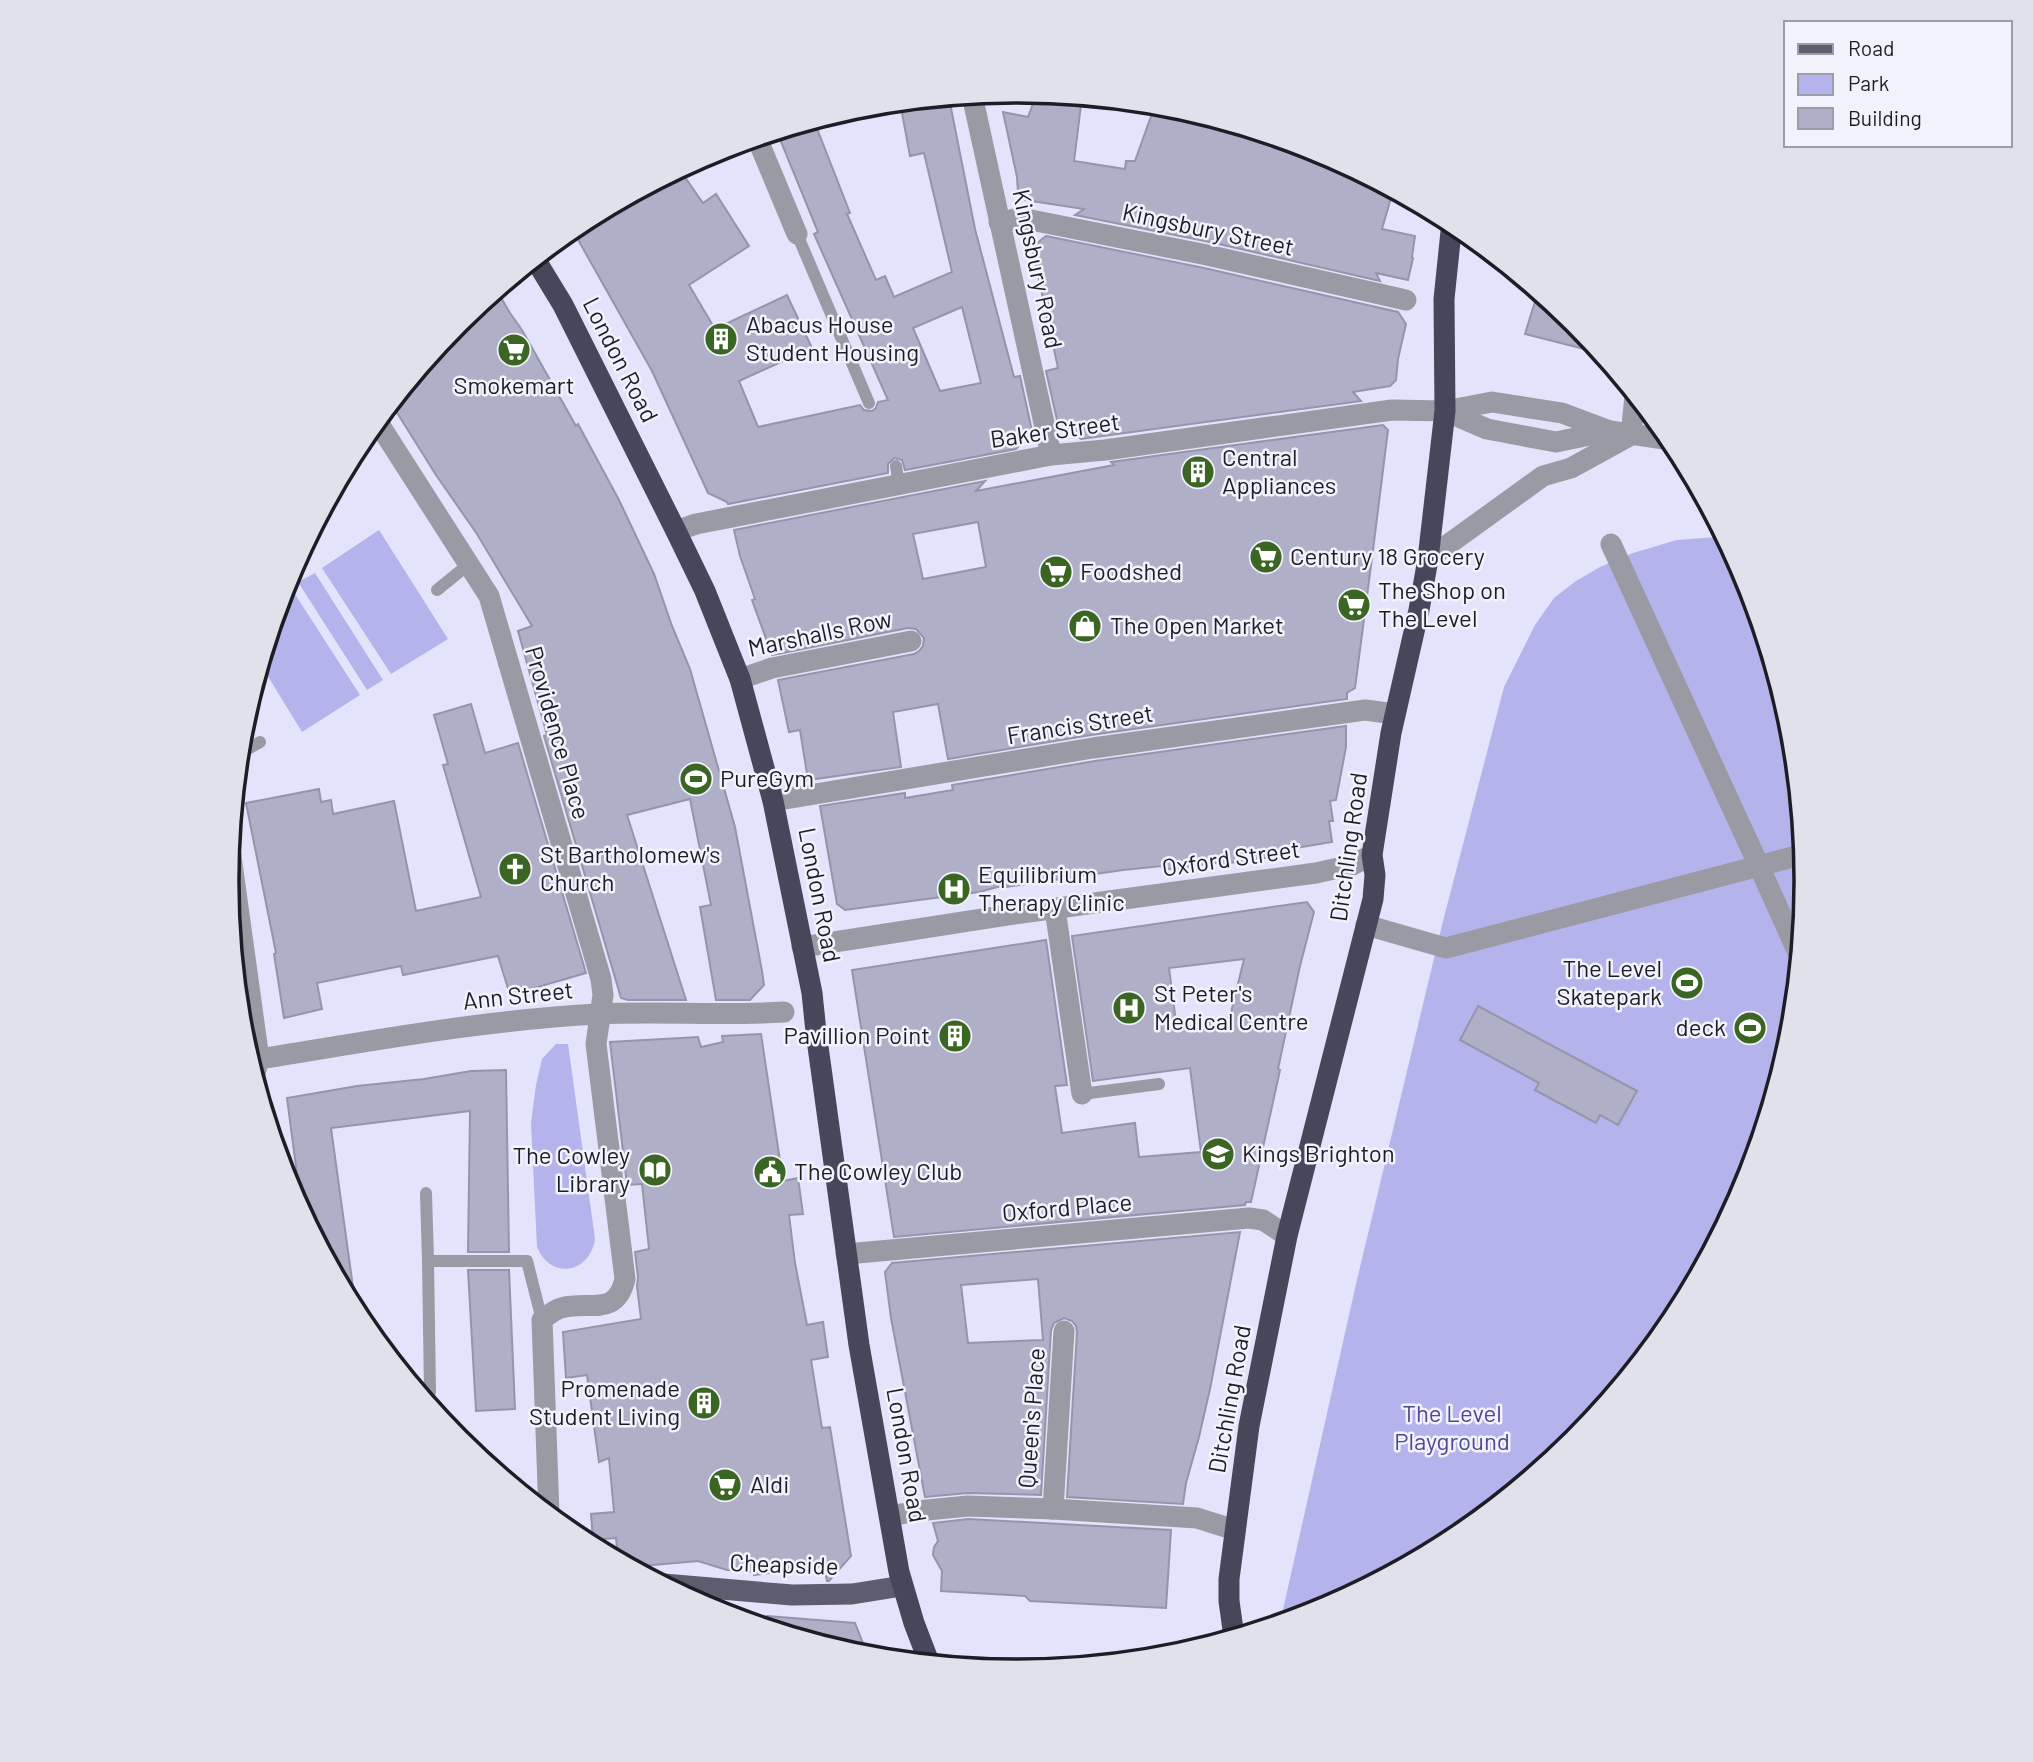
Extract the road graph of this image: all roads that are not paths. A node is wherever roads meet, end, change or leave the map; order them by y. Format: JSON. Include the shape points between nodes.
{"nodes":[{"id":1,"x":974,"y":105,"type":"edge"},
{"id":2,"x":761,"y":147,"type":"edge"},
{"id":3,"x":999,"y":222,"type":"junction"},
{"id":4,"x":797,"y":234,"type":"joint"},
{"id":5,"x":1451,"y":235,"type":"edge"},
{"id":6,"x":540,"y":266,"type":"edge"},
{"id":7,"x":1406,"y":300,"type":"dead end"},
{"id":8,"x":869,"y":403,"type":"dead end"},
{"id":9,"x":1634,"y":408,"type":"edge"},
{"id":10,"x":1445,"y":411,"type":"junction"},
{"id":11,"x":383,"y":431,"type":"edge"},
{"id":12,"x":1610,"y":431,"type":"junction"},
{"id":13,"x":1631,"y":435,"type":"junction"},
{"id":14,"x":1655,"y":438,"type":"edge"},
{"id":15,"x":1051,"y":455,"type":"junction"},
{"id":16,"x":676,"y":531,"type":"junction"},
{"id":17,"x":1611,"y":544,"type":"dead end"},
{"id":18,"x":1428,"y":559,"type":"junction"},
{"id":19,"x":469,"y":565,"type":"junction"},
{"id":20,"x":437,"y":590,"type":"dead end"},
{"id":21,"x":911,"y":641,"type":"dead end"},
{"id":22,"x":740,"y":678,"type":"junction"},
{"id":23,"x":1395,"y":714,"type":"junction"},
{"id":24,"x":260,"y":742,"type":"dead end"},
{"id":25,"x":251,"y":747,"type":"edge"},
{"id":26,"x":773,"y":801,"type":"junction"},
{"id":27,"x":1372,"y":855,"type":"junction"},
{"id":28,"x":1794,"y":857,"type":"edge"},
{"id":29,"x":1759,"y":866,"type":"junction"},
{"id":30,"x":1055,"y":909,"type":"junction"},
{"id":31,"x":1366,"y":925,"type":"junction"},
{"id":32,"x":240,"y":930,"type":"edge"},
{"id":33,"x":1792,"y":940,"type":"edge"},
{"id":34,"x":802,"y":947,"type":"junction"},
{"id":35,"x":250,"y":1010,"type":"edge"},
{"id":36,"x":784,"y":1012,"type":"dead end"},
{"id":37,"x":598,"y":1014,"type":"junction"},
{"id":38,"x":262,"y":1067,"type":"edge"},
{"id":39,"x":1159,"y":1084,"type":"dead end"},
{"id":40,"x":1082,"y":1094,"type":"joint"},
{"id":41,"x":426,"y":1193,"type":"dead end"},
{"id":42,"x":1287,"y":1236,"type":"junction"},
{"id":43,"x":846,"y":1254,"type":"junction"},
{"id":44,"x":428,"y":1261,"type":"junction"},
{"id":45,"x":542,"y":1320,"type":"junction"},
{"id":46,"x":1064,"y":1331,"type":"dead end"},
{"id":47,"x":430,"y":1392,"type":"dead end"},
{"id":48,"x":549,"y":1502,"type":"edge"},
{"id":49,"x":1053,"y":1509,"type":"junction"},
{"id":50,"x":890,"y":1516,"type":"junction"},
{"id":51,"x":1235,"y":1530,"type":"junction"},
{"id":52,"x":689,"y":1586,"type":"edge"},
{"id":53,"x":902,"y":1586,"type":"junction"},
{"id":54,"x":1231,"y":1628,"type":"edge"},
{"id":55,"x":926,"y":1653,"type":"edge"}],
"edges":[{"from":1,"to":3,"type":"street","name":"Kingsbury Road"},
{"from":2,"to":4,"type":"street"},
{"from":3,"to":7,"type":"street","name":"Kingsbury Street","via":[[1021,218]]},
{"from":3,"to":15,"type":"street","name":"Kingsbury Road"},
{"from":4,"to":8,"type":"lane"},
{"from":5,"to":10,"type":"highway","name":"Ditchling Road","via":[[1444,299]]},
{"from":6,"to":16,"type":"highway","name":"London Road","via":[[564,304]]},
{"from":9,"to":13,"type":"street"},
{"from":10,"to":12,"type":"street","via":[[1492,402],[1562,413]]},
{"from":10,"to":12,"type":"street","via":[[1487,429],[1556,442]]},
{"from":10,"to":15,"type":"street","name":"Baker Street","via":[[1392,410]]},
{"from":10,"to":18,"type":"highway","name":"Ditchling Road"},
{"from":11,"to":19,"type":"street","name":"Providence Place"},
{"from":12,"to":13,"type":"street"},
{"from":13,"to":14,"type":"street"},
{"from":13,"to":18,"type":"street","via":[[1571,468],[1542,476]]},
{"from":15,"to":16,"type":"street","name":"Baker Street","via":[[898,475]]},
{"from":16,"to":22,"type":"highway","name":"London Road"},
{"from":17,"to":29,"type":"street"},
{"from":18,"to":23,"type":"highway","name":"Ditchling Road"},
{"from":19,"to":20,"type":"lane"},
{"from":19,"to":37,"type":"street","name":"Providence Place","via":[[489,596],[601,979]]},
{"from":21,"to":22,"type":"street","name":"Marshalls Row"},
{"from":22,"to":26,"type":"highway","name":"London Road"},
{"from":23,"to":26,"type":"street","name":"Francis Street","via":[[1365,710],[1093,748]]},
{"from":23,"to":27,"type":"highway","name":"Ditchling Road"},
{"from":24,"to":25,"type":"lane"},
{"from":26,"to":34,"type":"highway","name":"London Road"},
{"from":27,"to":30,"type":"street","name":"Oxford Street","via":[[1316,873]]},
{"from":27,"to":31,"type":"highway","name":"Ditchling Road","via":[[1374,887]]},
{"from":28,"to":29,"type":"street"},
{"from":29,"to":31,"type":"street","via":[[1447,948]]},
{"from":29,"to":33,"type":"street"},
{"from":30,"to":34,"type":"street","name":"Oxford Street"},
{"from":30,"to":40,"type":"street"},
{"from":31,"to":42,"type":"highway","name":"Ditchling Road"},
{"from":32,"to":35,"type":"street"},
{"from":34,"to":43,"type":"highway","name":"London Road","via":[[813,993]]},
{"from":36,"to":37,"type":"street","name":"Ann Street"},
{"from":37,"to":38,"type":"street","name":"Ann Street","via":[[477,1025]]},
{"from":37,"to":45,"type":"street","name":"Providence Place","via":[[596,1044],[625,1279],[617,1298],[607,1305],[564,1307]]},
{"from":39,"to":40,"type":"lane"},
{"from":41,"to":44,"type":"lane"},
{"from":42,"to":43,"type":"street","name":"Oxford Place","via":[[1263,1220],[1249,1218]]},
{"from":42,"to":51,"type":"highway","name":"Ditchling Road","via":[[1249,1426]]},
{"from":43,"to":50,"type":"highway","name":"London Road"},
{"from":44,"to":45,"type":"lane","via":[[527,1261]]},
{"from":44,"to":47,"type":"lane"},
{"from":45,"to":48,"type":"street"},
{"from":46,"to":49,"type":"street","name":"Queen's Place"},
{"from":49,"to":50,"type":"street","name":"Queen's Place","via":[[968,1506]]},
{"from":49,"to":51,"type":"street","name":"Queen's Place","via":[[1197,1518]]},
{"from":50,"to":53,"type":"highway","name":"London Road"},
{"from":51,"to":54,"type":"highway","name":"Ditchling Road","via":[[1229,1579]]},
{"from":52,"to":53,"type":"main road","name":"Cheapside","via":[[792,1595],[852,1594]]},
{"from":53,"to":55,"type":"highway","name":"London Road"}]}
